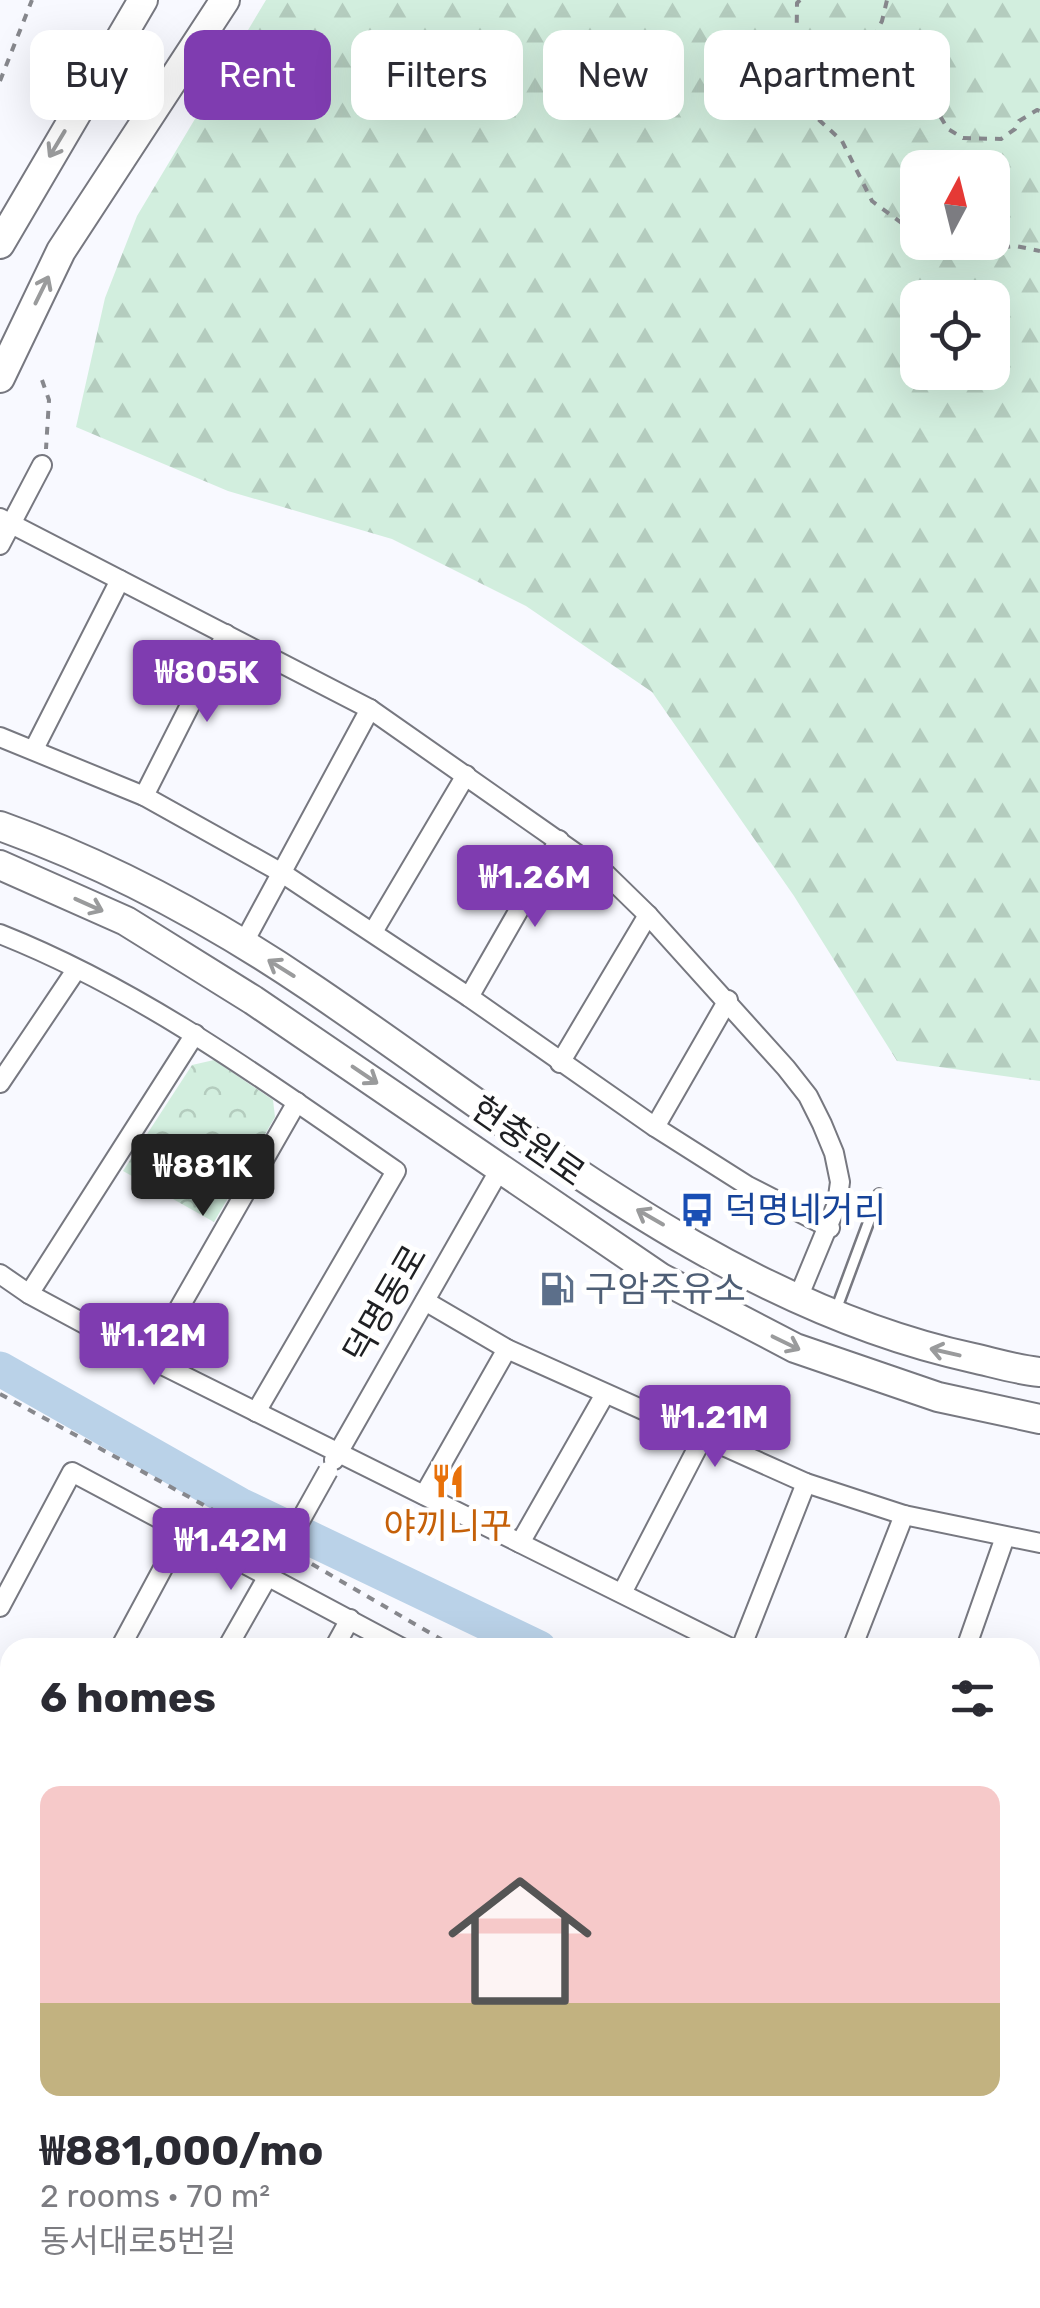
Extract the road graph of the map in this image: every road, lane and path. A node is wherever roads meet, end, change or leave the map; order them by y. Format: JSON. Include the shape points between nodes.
{"nodes":[{"id":1,"x":32,"y":0,"type":"edge"},
{"id":2,"x":142,"y":0,"type":"edge"},
{"id":3,"x":225,"y":0,"type":"edge"},
{"id":4,"x":800,"y":0,"type":"edge"},
{"id":5,"x":887,"y":0,"type":"edge"},
{"id":6,"x":796,"y":30,"type":"edge"},
{"id":7,"x":878,"y":30,"type":"edge"},
{"id":8,"x":0,"y":81,"type":"edge"},
{"id":9,"x":1040,"y":111,"type":"edge"},
{"id":10,"x":819,"y":120,"type":"edge"},
{"id":11,"x":942,"y":120,"type":"edge"},
{"id":12,"x":900,"y":221,"type":"edge"},
{"id":13,"x":0,"y":244,"type":"edge"},
{"id":14,"x":1010,"y":247,"type":"edge"},
{"id":15,"x":1040,"y":251,"type":"edge"},
{"id":16,"x":0,"y":378,"type":"edge"},
{"id":17,"x":42,"y":380,"type":"dead end"},
{"id":18,"x":42,"y":465,"type":"joint"},
{"id":19,"x":5,"y":521,"type":"edge"},
{"id":20,"x":0,"y":545,"type":"edge"},
{"id":21,"x":120,"y":580,"type":"junction"},
{"id":22,"x":226,"y":634,"type":"junction"},
{"id":23,"x":370,"y":709,"type":"junction"},
{"id":24,"x":0,"y":736,"type":"edge"},
{"id":25,"x":34,"y":749,"type":"junction"},
{"id":26,"x":466,"y":775,"type":"junction"},
{"id":27,"x":144,"y":796,"type":"junction"},
{"id":28,"x":0,"y":826,"type":"edge"},
{"id":29,"x":559,"y":840,"type":"junction"},
{"id":30,"x":0,"y":865,"type":"edge"},
{"id":31,"x":282,"y":873,"type":"junction"},
{"id":32,"x":648,"y":915,"type":"junction"},
{"id":33,"x":373,"y":932,"type":"junction"},
{"id":34,"x":0,"y":934,"type":"edge"},
{"id":35,"x":243,"y":944,"type":"junction"},
{"id":36,"x":76,"y":970,"type":"junction"},
{"id":37,"x":469,"y":997,"type":"junction"},
{"id":38,"x":728,"y":1000,"type":"junction"},
{"id":39,"x":195,"y":1034,"type":"junction"},
{"id":40,"x":560,"y":1063,"type":"junction"},
{"id":41,"x":0,"y":1083,"type":"edge"},
{"id":42,"x":297,"y":1102,"type":"junction"},
{"id":43,"x":654,"y":1127,"type":"junction"},
{"id":44,"x":500,"y":1169,"type":"junction"},
{"id":45,"x":879,"y":1194,"type":"dead end"},
{"id":46,"x":830,"y":1228,"type":"junction"},
{"id":47,"x":0,"y":1274,"type":"edge"},
{"id":48,"x":29,"y":1294,"type":"junction"},
{"id":49,"x":798,"y":1298,"type":"junction"},
{"id":50,"x":425,"y":1301,"type":"junction"},
{"id":51,"x":834,"y":1315,"type":"junction"},
{"id":52,"x":507,"y":1349,"type":"junction"},
{"id":53,"x":150,"y":1359,"type":"junction"},
{"id":54,"x":1040,"y":1372,"type":"edge"},
{"id":55,"x":0,"y":1394,"type":"edge"},
{"id":56,"x":605,"y":1394,"type":"junction"},
{"id":57,"x":256,"y":1412,"type":"junction"},
{"id":58,"x":1040,"y":1418,"type":"edge"},
{"id":59,"x":702,"y":1439,"type":"junction"},
{"id":60,"x":338,"y":1452,"type":"junction"},
{"id":61,"x":806,"y":1483,"type":"junction"},
{"id":62,"x":424,"y":1495,"type":"junction"},
{"id":63,"x":904,"y":1514,"type":"junction"},
{"id":64,"x":184,"y":1531,"type":"junction"},
{"id":65,"x":1004,"y":1537,"type":"junction"},
{"id":66,"x":273,"y":1542,"type":"dead end"},
{"id":67,"x":520,"y":1543,"type":"junction"},
{"id":68,"x":1040,"y":1543,"type":"edge"},
{"id":69,"x":277,"y":1564,"type":"junction"},
{"id":70,"x":622,"y":1593,"type":"junction"},
{"id":71,"x":0,"y":1607,"type":"edge"},
{"id":72,"x":350,"y":1619,"type":"junction"},
{"id":73,"x":125,"y":1638,"type":"edge"},
{"id":74,"x":233,"y":1638,"type":"edge"},
{"id":75,"x":340,"y":1638,"type":"edge"},
{"id":76,"x":384,"y":1638,"type":"edge"},
{"id":77,"x":435,"y":1638,"type":"edge"},
{"id":78,"x":711,"y":1638,"type":"edge"},
{"id":79,"x":745,"y":1638,"type":"edge"},
{"id":80,"x":856,"y":1638,"type":"edge"},
{"id":81,"x":969,"y":1638,"type":"edge"}],
"edges":[{"from":1,"to":8,"type":"path"},
{"from":2,"to":13,"type":"main road","one_way":true},
{"from":16,"to":3,"type":"main road","one_way":true,"via":[[61,250]]},
{"from":4,"to":6,"type":"path"},
{"from":5,"to":7,"type":"path"},
{"from":9,"to":11,"type":"path","via":[[1000,139],[963,138]]},
{"from":10,"to":12,"type":"path","via":[[842,142],[872,200]]},
{"from":14,"to":15,"type":"path"},
{"from":17,"to":18,"type":"path","via":[[49,400]]},
{"from":18,"to":19,"type":"street"},
{"from":19,"to":20,"type":"street"},
{"from":19,"to":21,"type":"street"},
{"from":21,"to":22,"type":"street"},
{"from":21,"to":25,"type":"street"},
{"from":22,"to":23,"type":"street"},
{"from":22,"to":27,"type":"street"},
{"from":23,"to":26,"type":"street"},
{"from":23,"to":31,"type":"street"},
{"from":24,"to":25,"type":"street"},
{"from":25,"to":27,"type":"street"},
{"from":26,"to":29,"type":"street"},
{"from":26,"to":33,"type":"street"},
{"from":27,"to":31,"type":"street"},
{"from":28,"to":35,"type":"main road","name":"현충원로","via":[[122,876]]},
{"from":29,"to":32,"type":"street"},
{"from":29,"to":37,"type":"street"},
{"from":30,"to":44,"type":"main road","name":"현충원로","one_way":true,"via":[[126,921]]},
{"from":31,"to":33,"type":"street"},
{"from":31,"to":35,"type":"street"},
{"from":32,"to":38,"type":"street"},
{"from":32,"to":40,"type":"street"},
{"from":33,"to":37,"type":"street"},
{"from":34,"to":36,"type":"street"},
{"from":49,"to":35,"type":"main road","name":"현충원로","one_way":true,"via":[[568,1170]]},
{"from":36,"to":39,"type":"street"},
{"from":36,"to":41,"type":"street"},
{"from":37,"to":40,"type":"street"},
{"from":38,"to":43,"type":"street"},
{"from":38,"to":46,"type":"street","via":[[808,1096],[822,1124],[840,1182]]},
{"from":39,"to":42,"type":"street"},
{"from":39,"to":48,"type":"street"},
{"from":40,"to":43,"type":"street"},
{"from":42,"to":53,"type":"street"},
{"from":42,"to":57,"type":"street","via":[[396,1171]]},
{"from":43,"to":46,"type":"street"},
{"from":44,"to":50,"type":"street","name":"덕명동로"},
{"from":44,"to":58,"type":"main road","name":"현충원로","one_way":true,"via":[[661,1278],[795,1348],[938,1397]]},
{"from":45,"to":51,"type":"lane"},
{"from":46,"to":49,"type":"street"},
{"from":47,"to":48,"type":"street"},
{"from":48,"to":53,"type":"street"},
{"from":49,"to":51,"type":"main road","name":"현충원로"},
{"from":50,"to":52,"type":"street"},
{"from":50,"to":60,"type":"street","name":"덕명동로"},
{"from":54,"to":51,"type":"main road","name":"현충원로","one_way":true,"via":[[930,1349]]},
{"from":52,"to":56,"type":"street"},
{"from":52,"to":62,"type":"street"},
{"from":53,"to":57,"type":"street"},
{"from":55,"to":66,"type":"path"},
{"from":56,"to":59,"type":"street"},
{"from":56,"to":67,"type":"street"},
{"from":57,"to":60,"type":"street"},
{"from":59,"to":61,"type":"street"},
{"from":59,"to":70,"type":"street"},
{"from":60,"to":62,"type":"street"},
{"from":60,"to":69,"type":"street","name":"덕명동로","bridge":true},
{"from":61,"to":63,"type":"street"},
{"from":61,"to":79,"type":"street"},
{"from":62,"to":67,"type":"street"},
{"from":63,"to":65,"type":"street"},
{"from":63,"to":80,"type":"street"},
{"from":64,"to":69,"type":"street"},
{"from":64,"to":71,"type":"street","via":[[72,1472]]},
{"from":64,"to":73,"type":"street"},
{"from":65,"to":68,"type":"street"},
{"from":65,"to":81,"type":"street"},
{"from":67,"to":70,"type":"street"},
{"from":69,"to":72,"type":"street"},
{"from":69,"to":74,"type":"street"},
{"from":69,"to":77,"type":"path"},
{"from":70,"to":78,"type":"street"},
{"from":72,"to":75,"type":"street"},
{"from":72,"to":76,"type":"street"}]}
